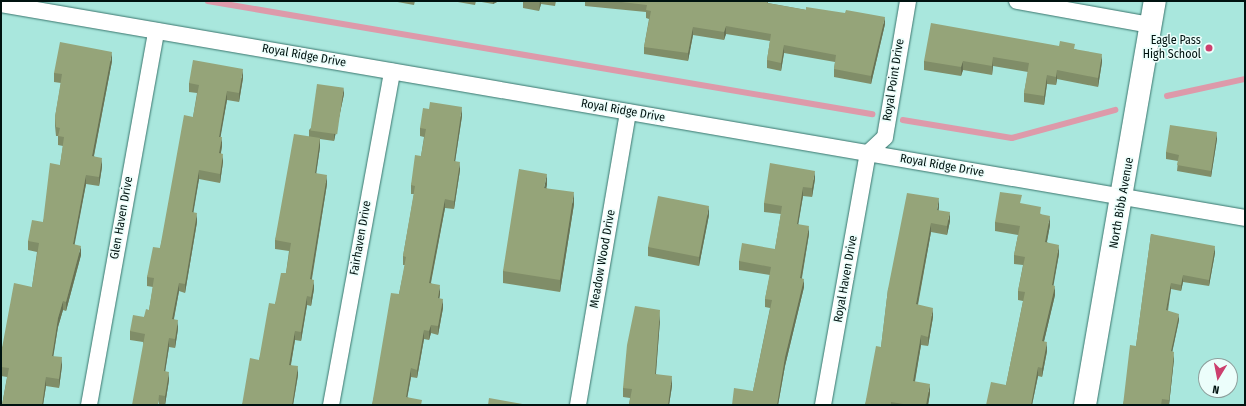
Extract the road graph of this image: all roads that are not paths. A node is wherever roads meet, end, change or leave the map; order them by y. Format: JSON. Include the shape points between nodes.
{"nodes":[{"id":1,"x":908,"y":1,"type":"edge"},
{"id":2,"x":1017,"y":1,"type":"edge"},
{"id":3,"x":1155,"y":1,"type":"edge"},
{"id":4,"x":1,"y":4,"type":"edge"},
{"id":5,"x":1151,"y":25,"type":"junction"},
{"id":6,"x":156,"y":31,"type":"junction"},
{"id":7,"x":392,"y":72,"type":"junction"},
{"id":8,"x":628,"y":112,"type":"junction"},
{"id":9,"x":868,"y":153,"type":"junction"},
{"id":10,"x":1123,"y":197,"type":"junction"},
{"id":11,"x":1245,"y":218,"type":"edge"},
{"id":12,"x":89,"y":405,"type":"edge"},
{"id":13,"x":331,"y":405,"type":"edge"},
{"id":14,"x":578,"y":405,"type":"edge"},
{"id":15,"x":823,"y":405,"type":"edge"},
{"id":16,"x":1085,"y":405,"type":"edge"}],
"edges":[{"from":1,"to":9,"type":"street","name":"Royal Point Drive","via":[[885,137]]},
{"from":2,"to":5,"type":"street"},
{"from":3,"to":5,"type":"main road","name":"North Bibb Avenue"},
{"from":4,"to":6,"type":"street","name":"Royal Ridge Drive"},
{"from":5,"to":10,"type":"main road","name":"North Bibb Avenue"},
{"from":6,"to":7,"type":"street","name":"Royal Ridge Drive"},
{"from":6,"to":12,"type":"street","name":"Glen Haven Drive"},
{"from":7,"to":8,"type":"street","name":"Royal Ridge Drive"},
{"from":7,"to":13,"type":"street","name":"Fairhaven Drive"},
{"from":8,"to":9,"type":"street","name":"Royal Ridge Drive"},
{"from":8,"to":14,"type":"street","name":"Meadow Wood Drive"},
{"from":9,"to":10,"type":"street","name":"Royal Ridge Drive"},
{"from":9,"to":15,"type":"street","name":"Royal Haven Drive"},
{"from":10,"to":11,"type":"street","name":"Royal Ridge Drive"},
{"from":10,"to":16,"type":"main road","name":"North Bibb Avenue"}]}
